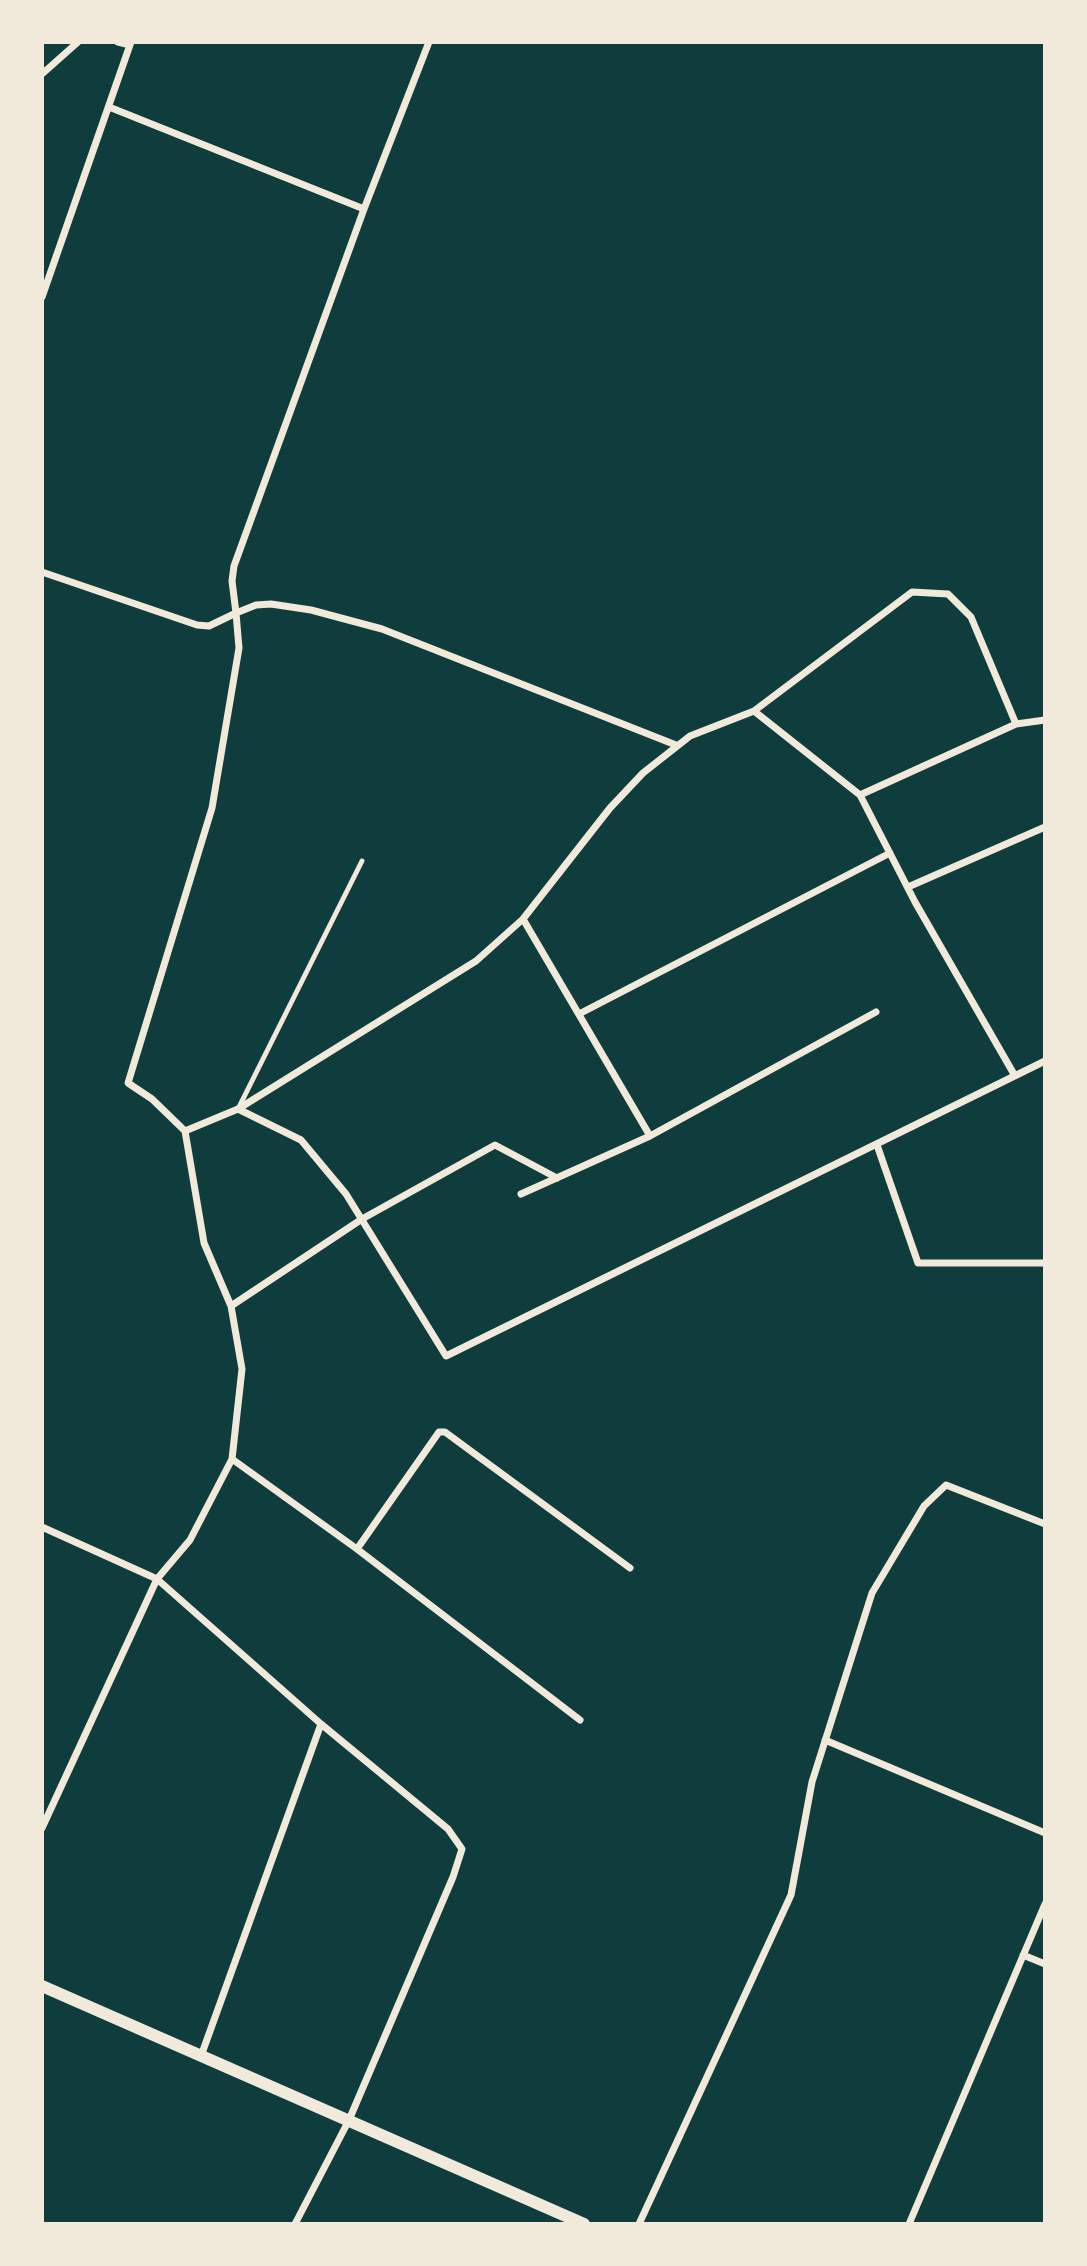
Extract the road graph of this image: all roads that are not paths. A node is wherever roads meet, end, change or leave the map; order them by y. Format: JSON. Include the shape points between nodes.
{"nodes":[{"id":1,"x":78,"y":42,"type":"edge"},
{"id":2,"x":118,"y":42,"type":"edge"},
{"id":3,"x":429,"y":42,"type":"edge"},
{"id":4,"x":131,"y":44,"type":"edge"},
{"id":5,"x":42,"y":74,"type":"edge"},
{"id":6,"x":109,"y":107,"type":"junction"},
{"id":7,"x":364,"y":209,"type":"junction"},
{"id":8,"x":42,"y":296,"type":"edge"},
{"id":9,"x":42,"y":572,"type":"edge"},
{"id":10,"x":236,"y":613,"type":"junction"},
{"id":11,"x":754,"y":711,"type":"junction"},
{"id":12,"x":1045,"y":720,"type":"edge"},
{"id":13,"x":1016,"y":724,"type":"junction"},
{"id":14,"x":676,"y":745,"type":"junction"},
{"id":15,"x":860,"y":795,"type":"junction"},
{"id":16,"x":1045,"y":827,"type":"edge"},
{"id":17,"x":890,"y":853,"type":"junction"},
{"id":18,"x":362,"y":861,"type":"dead end"},
{"id":19,"x":908,"y":887,"type":"junction"},
{"id":20,"x":523,"y":919,"type":"junction"},
{"id":21,"x":876,"y":1012,"type":"dead end"},
{"id":22,"x":579,"y":1014,"type":"junction"},
{"id":23,"x":1045,"y":1061,"type":"edge"},
{"id":24,"x":1015,"y":1076,"type":"junction"},
{"id":25,"x":237,"y":1109,"type":"junction"},
{"id":26,"x":185,"y":1131,"type":"junction"},
{"id":27,"x":650,"y":1136,"type":"junction"},
{"id":28,"x":877,"y":1144,"type":"junction"},
{"id":29,"x":556,"y":1178,"type":"junction"},
{"id":30,"x":521,"y":1194,"type":"dead end"},
{"id":31,"x":362,"y":1219,"type":"junction"},
{"id":32,"x":1045,"y":1263,"type":"edge"},
{"id":33,"x":231,"y":1306,"type":"junction"},
{"id":34,"x":232,"y":1459,"type":"junction"},
{"id":35,"x":1045,"y":1524,"type":"edge"},
{"id":36,"x":42,"y":1527,"type":"edge"},
{"id":37,"x":358,"y":1549,"type":"junction"},
{"id":38,"x":630,"y":1568,"type":"dead end"},
{"id":39,"x":157,"y":1579,"type":"junction"},
{"id":40,"x":580,"y":1720,"type":"dead end"},
{"id":41,"x":321,"y":1724,"type":"junction"},
{"id":42,"x":825,"y":1741,"type":"junction"},
{"id":43,"x":42,"y":1828,"type":"edge"},
{"id":44,"x":1045,"y":1833,"type":"edge"},
{"id":45,"x":1045,"y":1904,"type":"edge"},
{"id":46,"x":1023,"y":1955,"type":"junction"},
{"id":47,"x":1045,"y":1964,"type":"edge"},
{"id":48,"x":42,"y":1986,"type":"edge"},
{"id":49,"x":201,"y":2056,"type":"junction"},
{"id":50,"x":349,"y":2120,"type":"junction"},
{"id":51,"x":295,"y":2224,"type":"edge"},
{"id":52,"x":584,"y":2224,"type":"edge"},
{"id":53,"x":639,"y":2224,"type":"edge"},
{"id":54,"x":909,"y":2224,"type":"edge"}],
"edges":[{"from":1,"to":5,"type":"street"},
{"from":2,"to":4,"type":"street"},
{"from":3,"to":7,"type":"street"},
{"from":4,"to":6,"type":"street"},
{"from":6,"to":7,"type":"street"},
{"from":6,"to":8,"type":"street"},
{"from":7,"to":10,"type":"street","via":[[233,566]]},
{"from":9,"to":10,"type":"street","via":[[197,625],[209,626]]},
{"from":10,"to":14,"type":"street","via":[[271,604],[382,629]]},
{"from":10,"to":26,"type":"street","via":[[239,648],[212,808],[128,1083]]},
{"from":11,"to":13,"type":"street","via":[[912,592],[948,594],[971,617]]},
{"from":11,"to":14,"type":"street"},
{"from":11,"to":15,"type":"street"},
{"from":12,"to":13,"type":"street"},
{"from":13,"to":15,"type":"street"},
{"from":14,"to":20,"type":"street","via":[[610,808]]},
{"from":15,"to":17,"type":"street"},
{"from":16,"to":19,"type":"street"},
{"from":17,"to":19,"type":"street"},
{"from":17,"to":22,"type":"street"},
{"from":18,"to":25,"type":"lane"},
{"from":19,"to":24,"type":"street"},
{"from":20,"to":22,"type":"street"},
{"from":20,"to":25,"type":"street","via":[[476,961]]},
{"from":21,"to":27,"type":"street"},
{"from":22,"to":27,"type":"street"},
{"from":23,"to":24,"type":"street"},
{"from":24,"to":28,"type":"street"},
{"from":25,"to":26,"type":"street"},
{"from":25,"to":31,"type":"street","via":[[301,1140]]},
{"from":26,"to":33,"type":"street","via":[[204,1243]]},
{"from":27,"to":29,"type":"street"},
{"from":28,"to":31,"type":"street","via":[[446,1356]]},
{"from":28,"to":32,"type":"street","via":[[918,1263]]},
{"from":29,"to":30,"type":"street"},
{"from":29,"to":31,"type":"street","via":[[495,1145]]},
{"from":31,"to":33,"type":"street"},
{"from":33,"to":34,"type":"street","via":[[243,1369]]},
{"from":34,"to":37,"type":"street"},
{"from":34,"to":39,"type":"street","via":[[190,1540]]},
{"from":35,"to":42,"type":"street","via":[[946,1485],[924,1506],[872,1593]]},
{"from":36,"to":39,"type":"street"},
{"from":37,"to":38,"type":"street","via":[[439,1432],[445,1432]]},
{"from":37,"to":40,"type":"street"},
{"from":39,"to":41,"type":"street"},
{"from":39,"to":43,"type":"street"},
{"from":41,"to":49,"type":"street"},
{"from":41,"to":50,"type":"street","via":[[448,1829],[463,1849]]},
{"from":42,"to":44,"type":"street"},
{"from":42,"to":53,"type":"street","via":[[812,1782],[791,1895]]},
{"from":45,"to":46,"type":"street"},
{"from":46,"to":47,"type":"street"},
{"from":46,"to":54,"type":"street"},
{"from":48,"to":49,"type":"street"},
{"from":49,"to":50,"type":"street"},
{"from":50,"to":51,"type":"street"},
{"from":50,"to":52,"type":"street"}]}
